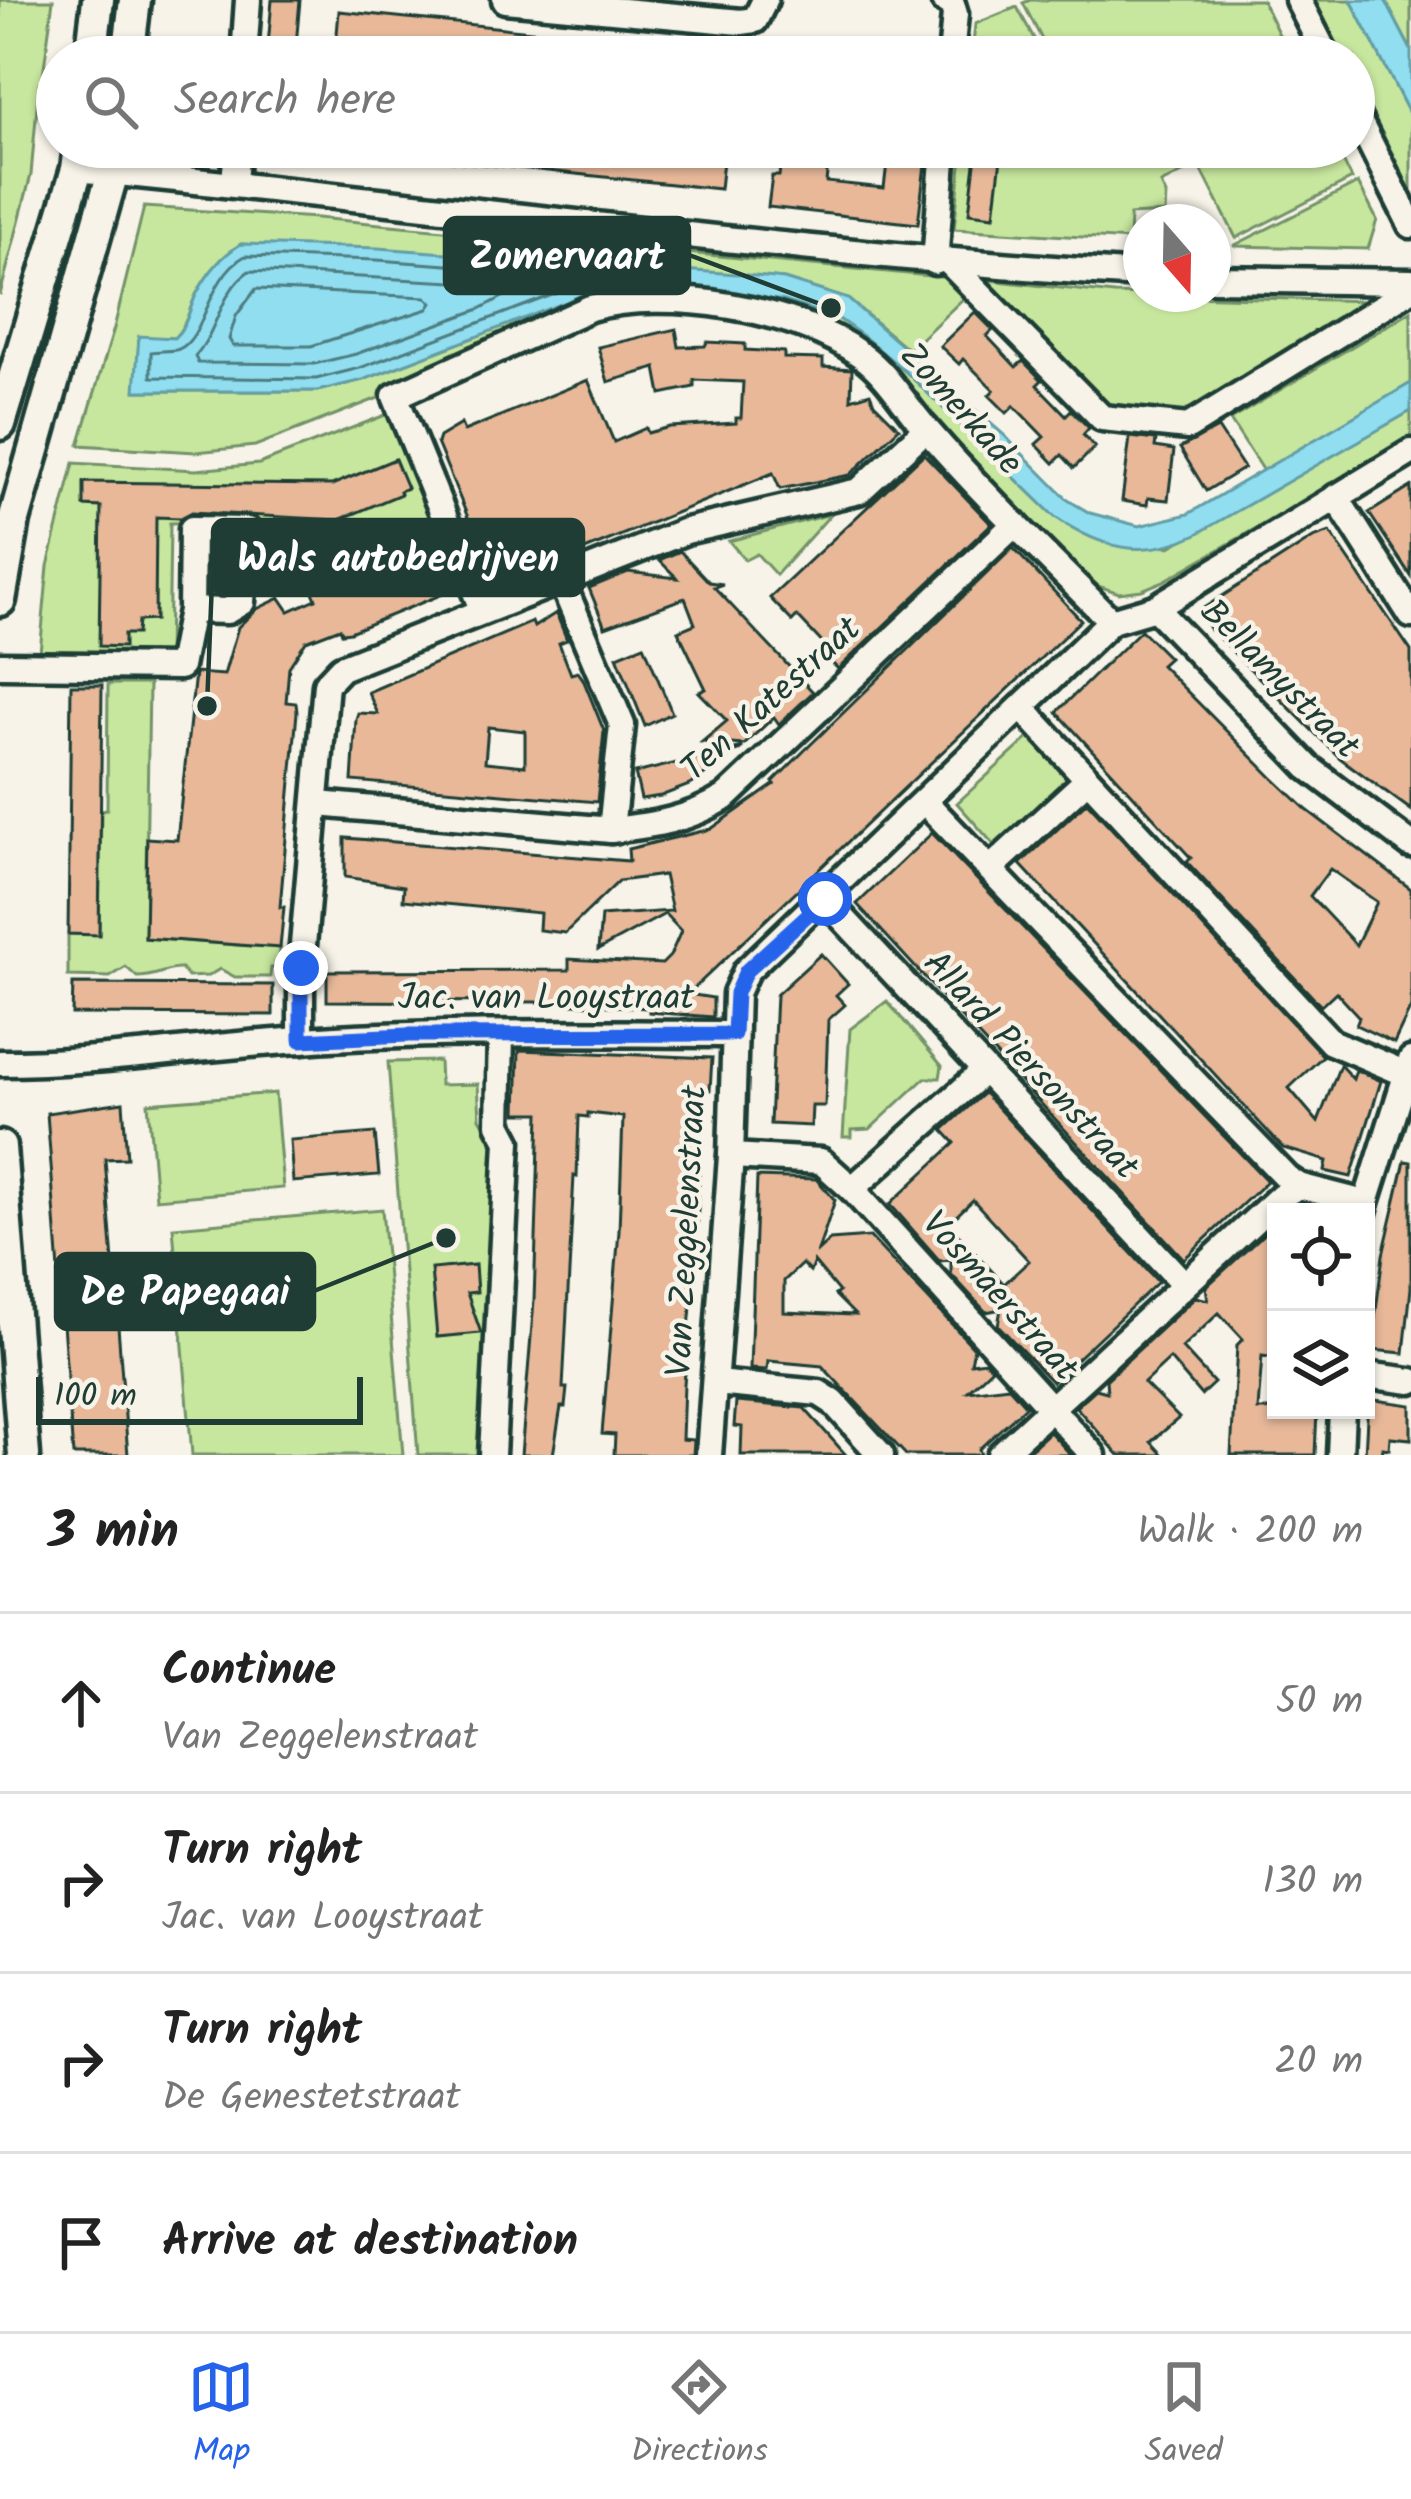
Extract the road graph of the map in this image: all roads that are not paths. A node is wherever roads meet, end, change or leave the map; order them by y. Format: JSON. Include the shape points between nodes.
{"nodes":[{"id":1,"x":98,"y":0,"type":"edge"},
{"id":2,"x":135,"y":0,"type":"edge"},
{"id":3,"x":248,"y":0,"type":"edge"},
{"id":4,"x":505,"y":0,"type":"edge"},
{"id":5,"x":765,"y":0,"type":"edge"},
{"id":6,"x":1298,"y":0,"type":"edge"},
{"id":7,"x":575,"y":4,"type":"edge"},
{"id":8,"x":94,"y":36,"type":"edge"},
{"id":9,"x":131,"y":36,"type":"edge"},
{"id":10,"x":245,"y":36,"type":"edge"},
{"id":11,"x":1316,"y":36,"type":"edge"},
{"id":12,"x":1375,"y":153,"type":"edge"},
{"id":13,"x":76,"y":168,"type":"edge"},
{"id":14,"x":113,"y":168,"type":"edge"},
{"id":15,"x":158,"y":168,"type":"edge"},
{"id":16,"x":235,"y":168,"type":"edge"},
{"id":17,"x":944,"y":168,"type":"edge"},
{"id":18,"x":234,"y":182,"type":"junction"},
{"id":19,"x":1411,"y":225,"type":"edge"},
{"id":20,"x":943,"y":262,"type":"junction"},
{"id":21,"x":1123,"y":274,"type":"edge"},
{"id":22,"x":1231,"y":280,"type":"edge"},
{"id":23,"x":1411,"y":286,"type":"edge"},
{"id":24,"x":0,"y":424,"type":"edge"},
{"id":25,"x":926,"y":429,"type":"junction"},
{"id":26,"x":1411,"y":452,"type":"edge"},
{"id":27,"x":1336,"y":497,"type":"junction"},
{"id":28,"x":7,"y":518,"type":"edge"},
{"id":29,"x":1015,"y":524,"type":"junction"},
{"id":30,"x":560,"y":578,"type":"junction"},
{"id":31,"x":0,"y":600,"type":"edge"},
{"id":32,"x":1155,"y":608,"type":"junction"},
{"id":33,"x":482,"y":609,"type":"junction"},
{"id":34,"x":191,"y":610,"type":"dead end"},
{"id":35,"x":1411,"y":615,"type":"edge"},
{"id":36,"x":1111,"y":621,"type":"junction"},
{"id":37,"x":0,"y":665,"type":"edge"},
{"id":38,"x":1023,"y":709,"type":"junction"},
{"id":39,"x":1087,"y":780,"type":"junction"},
{"id":40,"x":925,"y":802,"type":"junction"},
{"id":41,"x":318,"y":804,"type":"junction"},
{"id":42,"x":611,"y":830,"type":"junction"},
{"id":43,"x":1411,"y":845,"type":"edge"},
{"id":44,"x":990,"y":869,"type":"junction"},
{"id":45,"x":825,"y":899,"type":"junction"},
{"id":46,"x":501,"y":1034,"type":"junction"},
{"id":47,"x":734,"y":1034,"type":"junction"},
{"id":48,"x":301,"y":1040,"type":"junction"},
{"id":49,"x":0,"y":1063,"type":"edge"},
{"id":50,"x":984,"y":1070,"type":"junction"},
{"id":51,"x":1406,"y":1080,"type":"edge"},
{"id":52,"x":0,"y":1147,"type":"edge"},
{"id":53,"x":731,"y":1156,"type":"junction"},
{"id":54,"x":1299,"y":1186,"type":"junction"},
{"id":55,"x":852,"y":1190,"type":"junction"},
{"id":56,"x":1349,"y":1203,"type":"edge"},
{"id":57,"x":1366,"y":1203,"type":"edge"},
{"id":58,"x":1184,"y":1282,"type":"junction"},
{"id":59,"x":1375,"y":1376,"type":"edge"},
{"id":60,"x":1411,"y":1381,"type":"edge"},
{"id":61,"x":716,"y":1383,"type":"junction"},
{"id":62,"x":1050,"y":1406,"type":"junction"},
{"id":63,"x":1342,"y":1419,"type":"edge"},
{"id":64,"x":24,"y":1455,"type":"edge"},
{"id":65,"x":491,"y":1455,"type":"edge"},
{"id":66,"x":709,"y":1455,"type":"edge"},
{"id":67,"x":881,"y":1455,"type":"edge"},
{"id":68,"x":1000,"y":1455,"type":"edge"},
{"id":69,"x":1093,"y":1455,"type":"edge"},
{"id":70,"x":1340,"y":1455,"type":"edge"}],
"edges":[{"from":1,"to":8,"type":"main road"},
{"from":2,"to":9,"type":"main road"},
{"from":3,"to":10,"type":"street"},
{"from":4,"to":7,"type":"street"},
{"from":5,"to":7,"type":"street","via":[[755,20],[741,22]]},
{"from":6,"to":11,"type":"street"},
{"from":12,"to":19,"type":"street"},
{"from":13,"to":24,"type":"main road"},
{"from":14,"to":28,"type":"main road"},
{"from":15,"to":18,"type":"street"},
{"from":16,"to":18,"type":"street"},
{"from":17,"to":20,"type":"street"},
{"from":18,"to":20,"type":"street"},
{"from":20,"to":21,"type":"street"},
{"from":20,"to":23,"type":"street","via":[[1102,418],[1188,428]]},
{"from":22,"to":23,"type":"street"},
{"from":25,"to":29,"type":"street","name":"Zomerkade"},
{"from":25,"to":30,"type":"street","via":[[859,490],[686,531]]},
{"from":25,"to":33,"type":"street","name":"Zomerkade","via":[[863,356],[815,327],[651,298],[590,308],[395,396]]},
{"from":26,"to":27,"type":"street"},
{"from":27,"to":32,"type":"street"},
{"from":27,"to":35,"type":"street"},
{"from":28,"to":31,"type":"main road"},
{"from":29,"to":36,"type":"street","name":"Zomerkade"},
{"from":29,"to":42,"type":"street","name":"Ten Katestraat","via":[[726,797],[694,816]]},
{"from":30,"to":33,"type":"street"},
{"from":30,"to":42,"type":"street","via":[[622,724]]},
{"from":32,"to":36,"type":"street"},
{"from":32,"to":43,"type":"street","name":"Bellamystraat","via":[[1308,767]]},
{"from":33,"to":41,"type":"street","via":[[341,668],[326,684]]},
{"from":34,"to":37,"type":"street","via":[[180,668]]},
{"from":36,"to":38,"type":"street","name":"Van Zeggelenstraat"},
{"from":38,"to":39,"type":"street"},
{"from":38,"to":40,"type":"street","name":"Van Zeggelenstraat"},
{"from":39,"to":44,"type":"street"},
{"from":39,"to":51,"type":"street","via":[[1331,1042]]},
{"from":40,"to":44,"type":"street"},
{"from":40,"to":45,"type":"street","name":"Van Zeggelenstraat"},
{"from":41,"to":42,"type":"street","name":"Ten Katestraat"},
{"from":41,"to":48,"type":"street"},
{"from":44,"to":54,"type":"street"},
{"from":45,"to":47,"type":"street","name":"Van Zeggelenstraat","via":[[746,971]]},
{"from":45,"to":50,"type":"street","name":"Allard Piersonstraat"},
{"from":46,"to":47,"type":"street","name":"Jac. van Looystraat"},
{"from":46,"to":48,"type":"street","name":"Jac. van Looystraat"},
{"from":46,"to":65,"type":"street","via":[[500,1124],[508,1141]]},
{"from":47,"to":53,"type":"street","name":"Van Zeggelenstraat"},
{"from":48,"to":49,"type":"street","name":"Jac. van Looystraat"},
{"from":50,"to":55,"type":"street"},
{"from":50,"to":58,"type":"street","name":"Allard Piersonstraat"},
{"from":51,"to":57,"type":"street"},
{"from":52,"to":64,"type":"main road"},
{"from":53,"to":55,"type":"street","name":"Vosmaerstraat","via":[[821,1161]]},
{"from":53,"to":61,"type":"street","name":"Van Zeggelenstraat"},
{"from":54,"to":56,"type":"street"},
{"from":54,"to":58,"type":"street"},
{"from":55,"to":62,"type":"street","name":"Vosmaerstraat"},
{"from":58,"to":62,"type":"street"},
{"from":59,"to":60,"type":"street"},
{"from":61,"to":66,"type":"street","name":"Van Zeggelenstraat"},
{"from":61,"to":67,"type":"street","via":[[819,1394]]},
{"from":62,"to":68,"type":"street"},
{"from":62,"to":69,"type":"street","name":"Vosmaerstraat"},
{"from":63,"to":70,"type":"street"}]}
